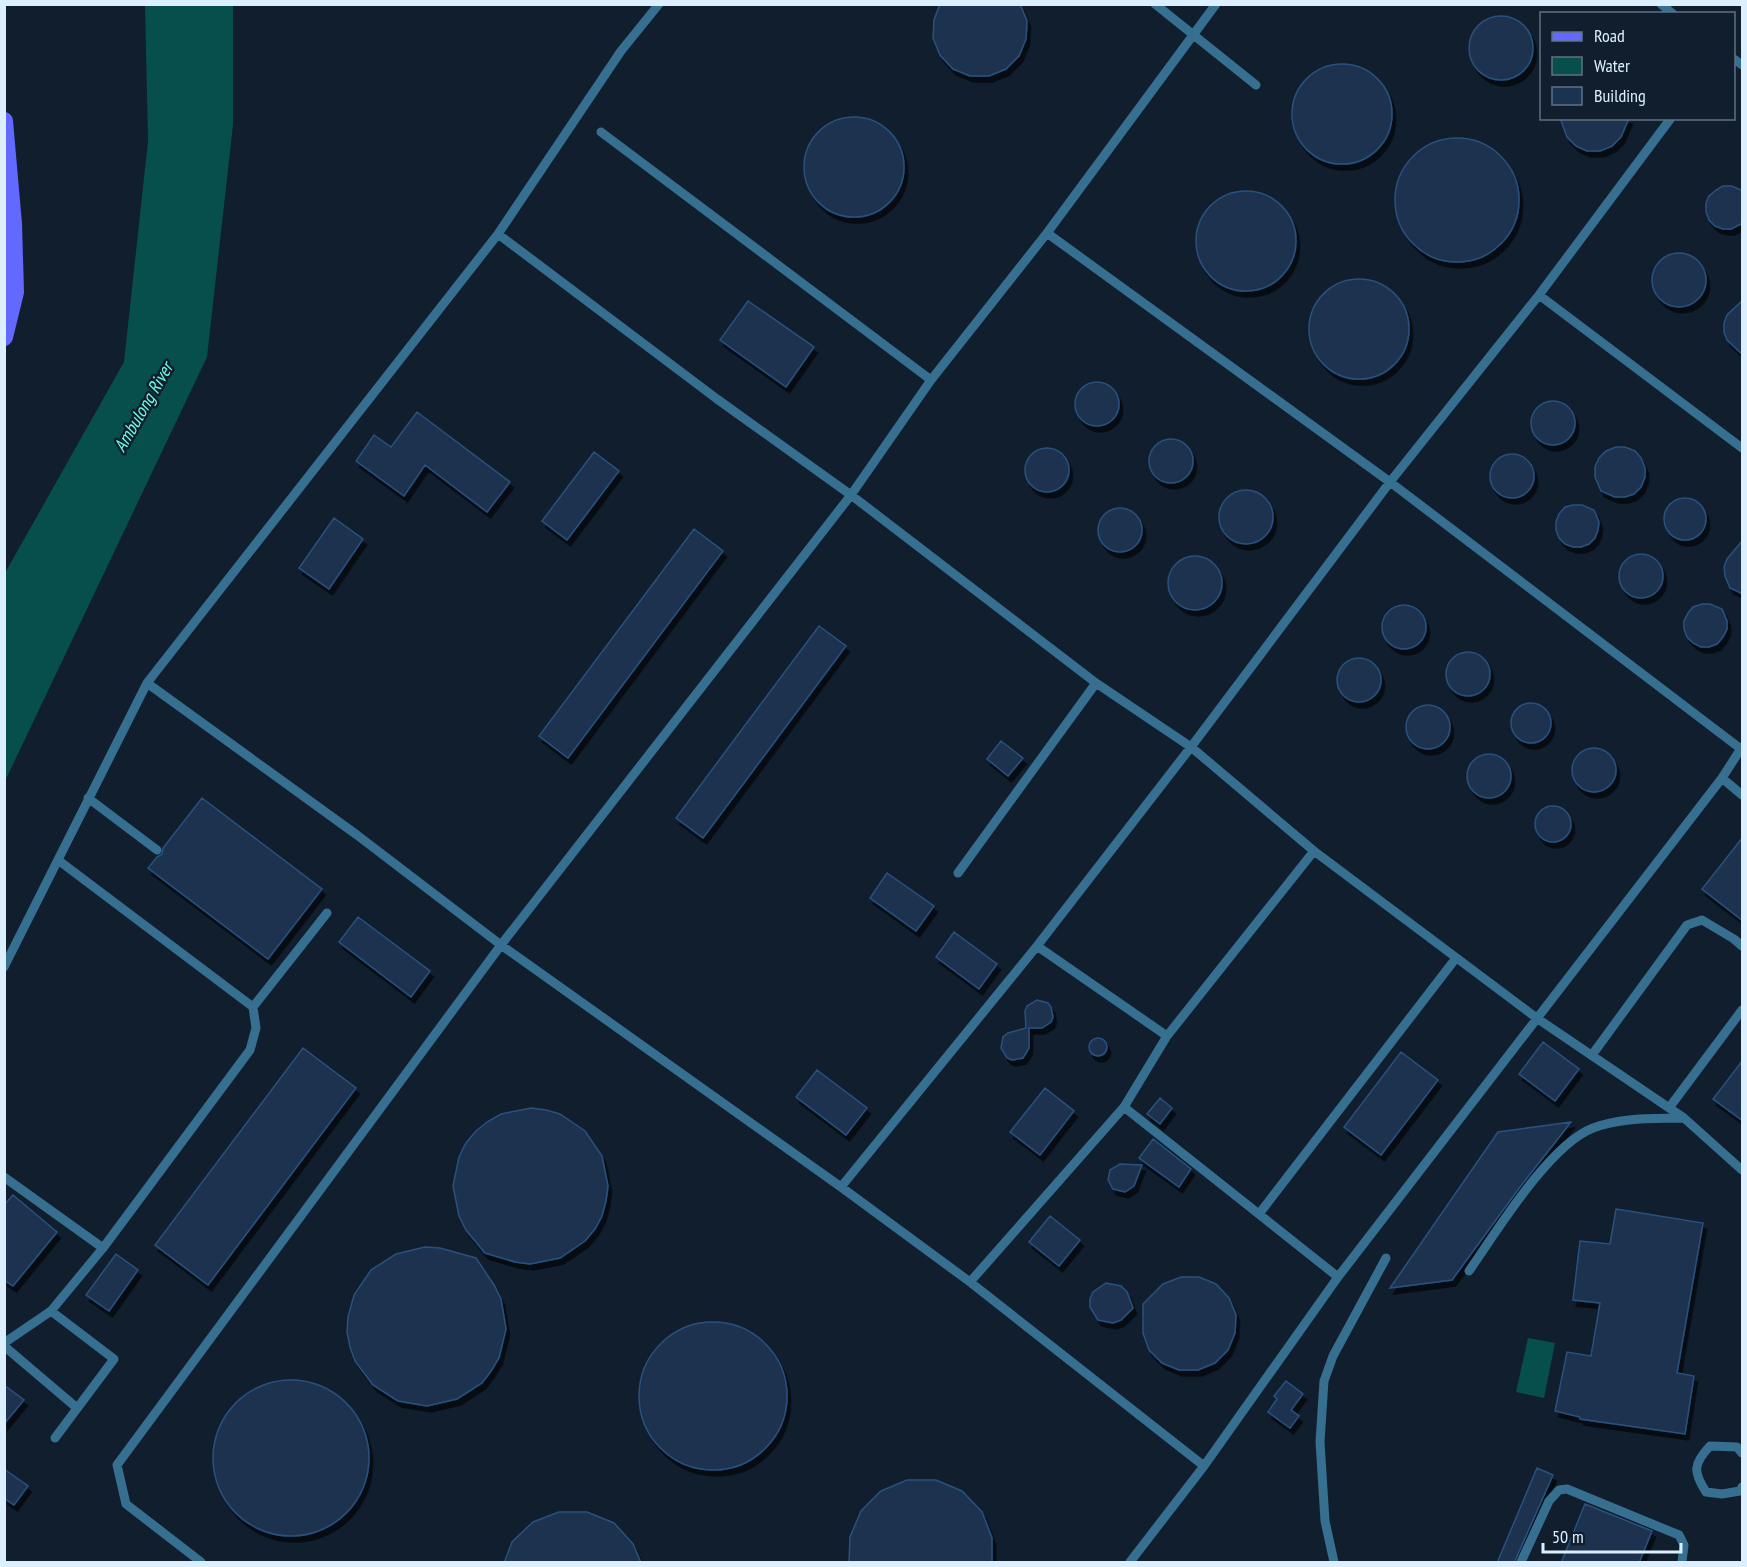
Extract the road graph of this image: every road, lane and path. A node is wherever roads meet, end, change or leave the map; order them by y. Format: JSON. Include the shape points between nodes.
{"nodes":[{"id":1,"x":659,"y":4,"type":"edge"},
{"id":2,"x":1155,"y":4,"type":"edge"},
{"id":3,"x":1216,"y":4,"type":"edge"},
{"id":4,"x":1192,"y":36,"type":"junction"},
{"id":5,"x":1256,"y":85,"type":"dead end"},
{"id":6,"x":1670,"y":120,"type":"edge"},
{"id":7,"x":4,"y":121,"type":"edge"},
{"id":8,"x":601,"y":132,"type":"dead end"},
{"id":9,"x":1047,"y":233,"type":"junction"},
{"id":10,"x":498,"y":234,"type":"junction"},
{"id":11,"x":1539,"y":295,"type":"junction"},
{"id":12,"x":4,"y":337,"type":"edge"},
{"id":13,"x":931,"y":380,"type":"junction"},
{"id":14,"x":1743,"y":448,"type":"edge"},
{"id":15,"x":1390,"y":482,"type":"junction"},
{"id":16,"x":851,"y":495,"type":"junction"},
{"id":17,"x":147,"y":683,"type":"junction"},
{"id":18,"x":1096,"y":683,"type":"junction"},
{"id":19,"x":1191,"y":747,"type":"junction"},
{"id":20,"x":1742,"y":748,"type":"edge"},
{"id":21,"x":1722,"y":778,"type":"junction"},
{"id":22,"x":1743,"y":795,"type":"edge"},
{"id":23,"x":88,"y":798,"type":"junction"},
{"id":24,"x":157,"y":850,"type":"dead end"},
{"id":25,"x":1314,"y":851,"type":"junction"},
{"id":26,"x":58,"y":860,"type":"junction"},
{"id":27,"x":958,"y":873,"type":"dead end"},
{"id":28,"x":327,"y":913,"type":"dead end"},
{"id":29,"x":501,"y":945,"type":"junction"},
{"id":30,"x":1037,"y":946,"type":"junction"},
{"id":31,"x":1743,"y":946,"type":"edge"},
{"id":32,"x":1456,"y":958,"type":"junction"},
{"id":33,"x":4,"y":967,"type":"edge"},
{"id":34,"x":253,"y":1007,"type":"junction"},
{"id":35,"x":1743,"y":1010,"type":"edge"},
{"id":36,"x":1538,"y":1019,"type":"junction"},
{"id":37,"x":1167,"y":1036,"type":"junction"},
{"id":38,"x":1592,"y":1055,"type":"junction"},
{"id":39,"x":1124,"y":1107,"type":"junction"},
{"id":40,"x":1669,"y":1108,"type":"junction"},
{"id":41,"x":1684,"y":1118,"type":"junction"},
{"id":42,"x":1743,"y":1170,"type":"edge"},
{"id":43,"x":4,"y":1177,"type":"edge"},
{"id":44,"x":841,"y":1187,"type":"junction"},
{"id":45,"x":1259,"y":1214,"type":"junction"},
{"id":46,"x":103,"y":1248,"type":"junction"},
{"id":47,"x":1386,"y":1258,"type":"dead end"},
{"id":48,"x":1469,"y":1271,"type":"dead end"},
{"id":49,"x":1338,"y":1277,"type":"junction"},
{"id":50,"x":970,"y":1282,"type":"junction"},
{"id":51,"x":51,"y":1311,"type":"junction"},
{"id":52,"x":4,"y":1344,"type":"edge"},
{"id":53,"x":77,"y":1408,"type":"junction"},
{"id":54,"x":55,"y":1438,"type":"dead end"},
{"id":55,"x":1743,"y":1453,"type":"edge"},
{"id":56,"x":1204,"y":1466,"type":"junction"},
{"id":57,"x":1743,"y":1487,"type":"edge"},
{"id":58,"x":201,"y":1563,"type":"edge"},
{"id":59,"x":1130,"y":1563,"type":"edge"},
{"id":60,"x":1334,"y":1563,"type":"edge"},
{"id":61,"x":1521,"y":1563,"type":"edge"},
{"id":62,"x":1682,"y":1563,"type":"edge"}],
"edges":[{"from":1,"to":10,"type":"lane","via":[[621,51]]},
{"from":2,"to":4,"type":"lane"},
{"from":3,"to":4,"type":"lane"},
{"from":4,"to":5,"type":"lane"},
{"from":4,"to":9,"type":"lane"},
{"from":6,"to":11,"type":"lane"},
{"from":7,"to":12,"type":"main road","via":[[15,292]]},
{"from":8,"to":13,"type":"lane"},
{"from":9,"to":13,"type":"lane"},
{"from":9,"to":15,"type":"lane"},
{"from":10,"to":16,"type":"lane"},
{"from":10,"to":17,"type":"lane"},
{"from":11,"to":14,"type":"lane"},
{"from":11,"to":15,"type":"lane"},
{"from":13,"to":16,"type":"lane"},
{"from":15,"to":19,"type":"lane"},
{"from":15,"to":20,"type":"lane"},
{"from":16,"to":18,"type":"lane"},
{"from":16,"to":29,"type":"lane"},
{"from":17,"to":23,"type":"lane"},
{"from":17,"to":29,"type":"lane"},
{"from":18,"to":19,"type":"lane"},
{"from":18,"to":27,"type":"lane"},
{"from":19,"to":25,"type":"lane"},
{"from":19,"to":30,"type":"lane"},
{"from":20,"to":21,"type":"lane"},
{"from":21,"to":22,"type":"lane"},
{"from":21,"to":36,"type":"lane"},
{"from":23,"to":24,"type":"lane"},
{"from":23,"to":26,"type":"lane"},
{"from":25,"to":32,"type":"lane"},
{"from":25,"to":37,"type":"lane"},
{"from":26,"to":33,"type":"lane"},
{"from":26,"to":34,"type":"lane"},
{"from":28,"to":34,"type":"lane"},
{"from":29,"to":44,"type":"lane"},
{"from":29,"to":58,"type":"lane","via":[[117,1465],[126,1504]]},
{"from":30,"to":37,"type":"lane"},
{"from":30,"to":44,"type":"lane"},
{"from":31,"to":38,"type":"lane","via":[[1702,920],[1687,925]]},
{"from":32,"to":36,"type":"lane"},
{"from":32,"to":45,"type":"lane"},
{"from":34,"to":46,"type":"lane","via":[[256,1028],[250,1050]]},
{"from":35,"to":40,"type":"lane"},
{"from":36,"to":38,"type":"lane"},
{"from":36,"to":49,"type":"lane"},
{"from":37,"to":39,"type":"lane"},
{"from":38,"to":40,"type":"lane"},
{"from":39,"to":45,"type":"lane"},
{"from":39,"to":50,"type":"lane"},
{"from":40,"to":41,"type":"lane"},
{"from":41,"to":42,"type":"lane"},
{"from":41,"to":48,"type":"lane","via":[[1628,1119],[1593,1128],[1571,1139],[1543,1167]]},
{"from":43,"to":46,"type":"lane"},
{"from":44,"to":50,"type":"lane"},
{"from":45,"to":49,"type":"lane"},
{"from":46,"to":51,"type":"lane"},
{"from":47,"to":60,"type":"lane","via":[[1333,1356],[1324,1381],[1321,1465],[1325,1521]]},
{"from":49,"to":56,"type":"lane"},
{"from":50,"to":56,"type":"lane"},
{"from":51,"to":52,"type":"lane"},
{"from":51,"to":53,"type":"lane","via":[[114,1359]]},
{"from":52,"to":53,"type":"lane"},
{"from":53,"to":54,"type":"lane"},
{"from":55,"to":57,"type":"lane","via":[[1737,1447],[1710,1446],[1698,1459],[1696,1477],[1706,1492],[1722,1494]]},
{"from":56,"to":59,"type":"lane"},
{"from":61,"to":62,"type":"lane","via":[[1549,1501],[1559,1490],[1567,1489],[1679,1535],[1684,1545]]}]}
